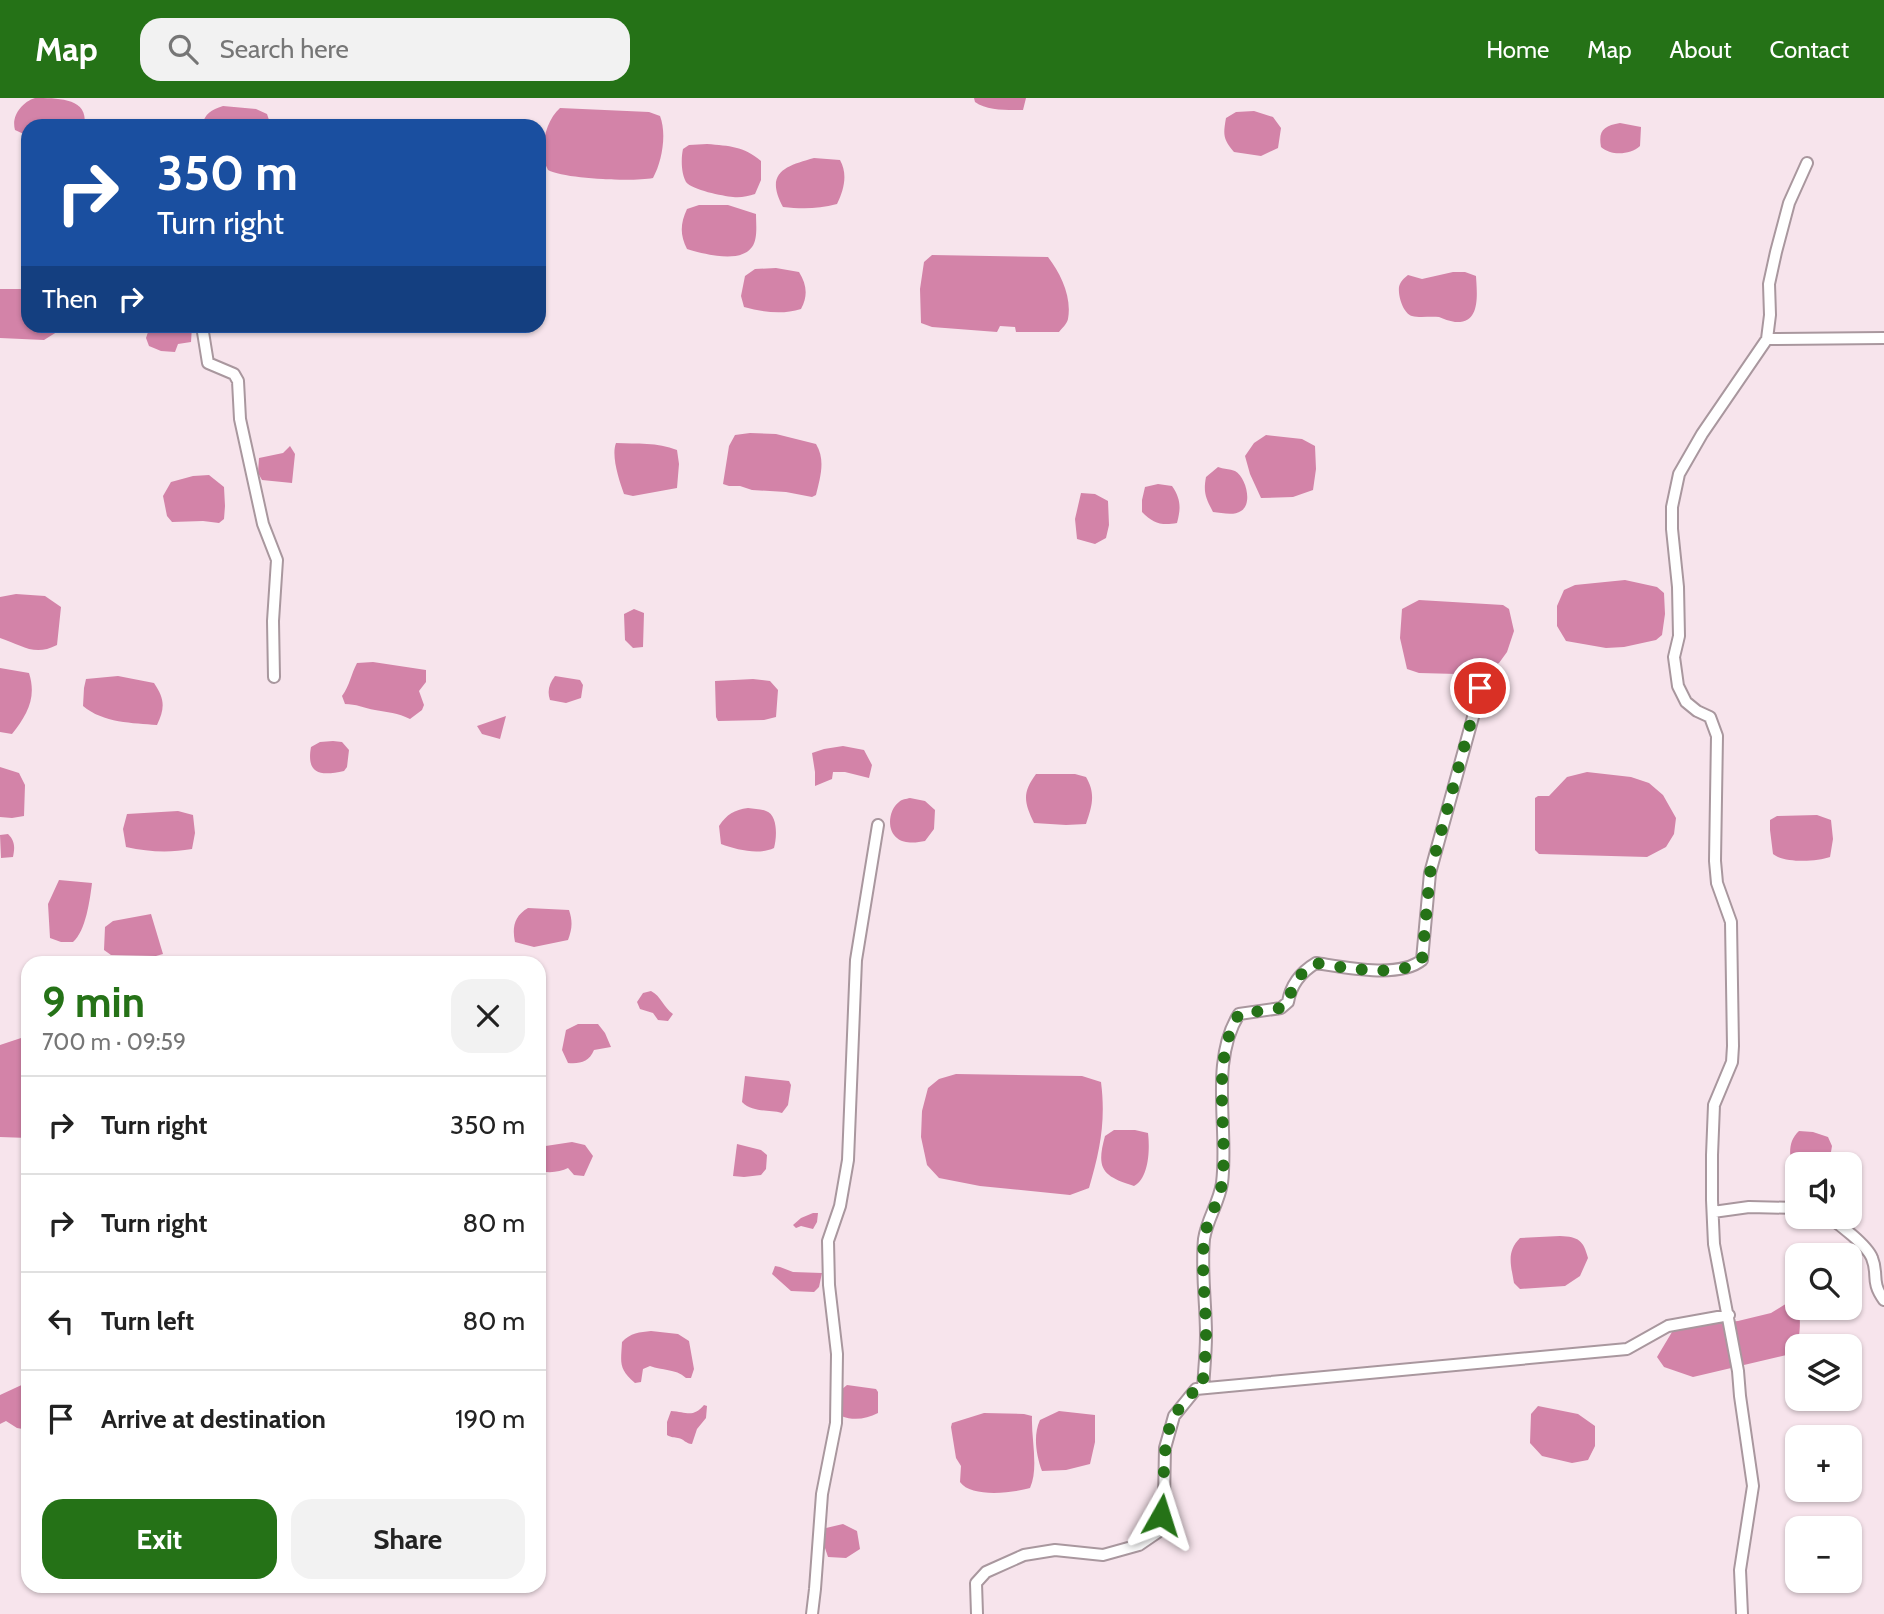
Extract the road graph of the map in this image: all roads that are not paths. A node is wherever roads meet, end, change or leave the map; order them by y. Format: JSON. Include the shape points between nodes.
{"nodes":[{"id":1,"x":1807,"y":163,"type":"dead end"},
{"id":2,"x":203,"y":333,"type":"edge"},
{"id":3,"x":1884,"y":338,"type":"edge"},
{"id":4,"x":1767,"y":339,"type":"junction"},
{"id":5,"x":274,"y":677,"type":"dead end"},
{"id":6,"x":1480,"y":688,"type":"dead end"},
{"id":7,"x":878,"y":825,"type":"dead end"},
{"id":8,"x":1785,"y":1208,"type":"edge"},
{"id":9,"x":1713,"y":1212,"type":"junction"},
{"id":10,"x":1847,"y":1229,"type":"edge"},
{"id":11,"x":1884,"y":1300,"type":"edge"},
{"id":12,"x":1729,"y":1315,"type":"junction"},
{"id":13,"x":1202,"y":1388,"type":"junction"},
{"id":14,"x":812,"y":1614,"type":"edge"},
{"id":15,"x":978,"y":1614,"type":"edge"},
{"id":16,"x":1742,"y":1614,"type":"edge"}],
"edges":[{"from":1,"to":4,"type":"street","via":[[1789,203],[1776,252],[1769,284]]},
{"from":2,"to":5,"type":"street","via":[[208,363],[234,374],[238,381],[240,419],[262,524],[277,560]]},
{"from":3,"to":4,"type":"street"},
{"from":4,"to":9,"type":"street","via":[[1679,474],[1672,507],[1678,686],[1686,702],[1710,717],[1717,736],[1715,861],[1717,883],[1731,922],[1733,1046],[1732,1062],[1714,1105]]},
{"from":6,"to":13,"type":"street","via":[[1430,873],[1422,960],[1406,968],[1366,970],[1315,963],[1304,970],[1290,990],[1289,1002],[1281,1008],[1239,1014],[1233,1024],[1222,1090],[1222,1183],[1205,1235]]},
{"from":7,"to":14,"type":"street","via":[[856,960],[848,1160],[828,1241],[837,1354],[836,1423],[822,1494]]},
{"from":8,"to":9,"type":"street"},
{"from":9,"to":12,"type":"street","via":[[1714,1244]]},
{"from":10,"to":11,"type":"street","via":[[1872,1257],[1876,1290]]},
{"from":12,"to":13,"type":"street","via":[[1668,1326],[1627,1349]]},
{"from":12,"to":16,"type":"street","via":[[1753,1486],[1740,1570]]},
{"from":13,"to":15,"type":"street","via":[[1196,1389],[1174,1416],[1165,1448],[1158,1532],[1139,1545],[1103,1555],[1055,1550],[1024,1555],[986,1572],[976,1583]]}]}
